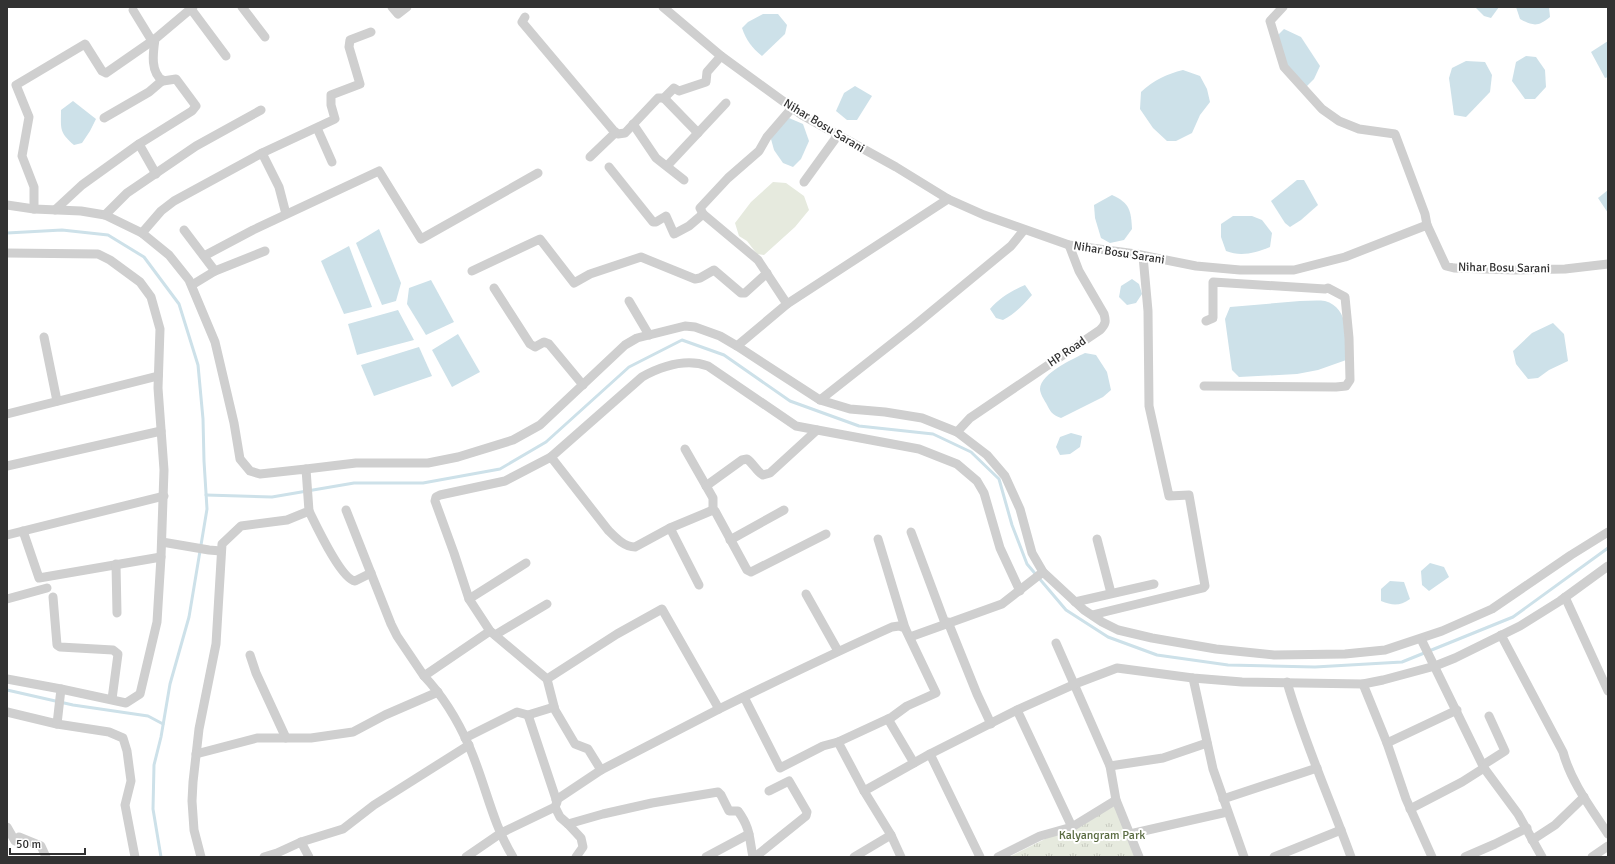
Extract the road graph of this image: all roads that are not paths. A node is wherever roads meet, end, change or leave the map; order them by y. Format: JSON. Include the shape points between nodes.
{"nodes":[{"id":1,"x":242,"y":7,"type":"edge"},
{"id":2,"x":392,"y":7,"type":"edge"},
{"id":3,"x":407,"y":7,"type":"edge"},
{"id":4,"x":663,"y":7,"type":"edge"},
{"id":5,"x":1283,"y":7,"type":"edge"},
{"id":6,"x":192,"y":8,"type":"edge"},
{"id":7,"x":133,"y":10,"type":"dead end"},
{"id":8,"x":525,"y":17,"type":"dead end"},
{"id":9,"x":371,"y":32,"type":"dead end"},
{"id":10,"x":265,"y":37,"type":"dead end"},
{"id":11,"x":153,"y":40,"type":"junction"},
{"id":12,"x":226,"y":56,"type":"dead end"},
{"id":13,"x":722,"y":56,"type":"junction"},
{"id":14,"x":163,"y":80,"type":"junction"},
{"id":15,"x":664,"y":98,"type":"junction"},
{"id":16,"x":726,"y":103,"type":"dead end"},
{"id":17,"x":792,"y":108,"type":"junction"},
{"id":18,"x":261,"y":110,"type":"dead end"},
{"id":19,"x":104,"y":118,"type":"dead end"},
{"id":20,"x":633,"y":124,"type":"junction"},
{"id":21,"x":317,"y":128,"type":"junction"},
{"id":22,"x":615,"y":133,"type":"junction"},
{"id":23,"x":698,"y":133,"type":"junction"},
{"id":24,"x":838,"y":136,"type":"junction"},
{"id":25,"x":139,"y":144,"type":"junction"},
{"id":26,"x":262,"y":153,"type":"junction"},
{"id":27,"x":590,"y":157,"type":"dead end"},
{"id":28,"x":332,"y":162,"type":"dead end"},
{"id":29,"x":667,"y":166,"type":"junction"},
{"id":30,"x":609,"y":167,"type":"dead end"},
{"id":31,"x":538,"y":172,"type":"dead end"},
{"id":32,"x":156,"y":174,"type":"junction"},
{"id":33,"x":684,"y":180,"type":"dead end"},
{"id":34,"x":804,"y":182,"type":"dead end"},
{"id":35,"x":948,"y":199,"type":"junction"},
{"id":36,"x":7,"y":205,"type":"edge"},
{"id":37,"x":34,"y":209,"type":"junction"},
{"id":38,"x":55,"y":210,"type":"junction"},
{"id":39,"x":286,"y":214,"type":"junction"},
{"id":40,"x":703,"y":214,"type":"junction"},
{"id":41,"x":105,"y":215,"type":"junction"},
{"id":42,"x":1427,"y":225,"type":"junction"},
{"id":43,"x":184,"y":230,"type":"dead end"},
{"id":44,"x":1024,"y":230,"type":"junction"},
{"id":45,"x":142,"y":233,"type":"junction"},
{"id":46,"x":1069,"y":245,"type":"junction"},
{"id":47,"x":265,"y":252,"type":"dead end"},
{"id":48,"x":7,"y":253,"type":"edge"},
{"id":49,"x":204,"y":256,"type":"junction"},
{"id":50,"x":1143,"y":256,"type":"junction"},
{"id":51,"x":1608,"y":264,"type":"edge"},
{"id":52,"x":472,"y":270,"type":"dead end"},
{"id":53,"x":215,"y":271,"type":"junction"},
{"id":54,"x":767,"y":273,"type":"junction"},
{"id":55,"x":192,"y":285,"type":"junction"},
{"id":56,"x":494,"y":288,"type":"dead end"},
{"id":57,"x":629,"y":301,"type":"dead end"},
{"id":58,"x":787,"y":304,"type":"junction"},
{"id":59,"x":1206,"y":321,"type":"dead end"},
{"id":60,"x":649,"y":335,"type":"junction"},
{"id":61,"x":44,"y":337,"type":"dead end"},
{"id":62,"x":737,"y":346,"type":"junction"},
{"id":63,"x":158,"y":376,"type":"junction"},
{"id":64,"x":583,"y":385,"type":"junction"},
{"id":65,"x":1204,"y":386,"type":"dead end"},
{"id":66,"x":820,"y":400,"type":"junction"},
{"id":67,"x":57,"y":401,"type":"junction"},
{"id":68,"x":7,"y":414,"type":"edge"},
{"id":69,"x":817,"y":430,"type":"junction"},
{"id":70,"x":161,"y":431,"type":"junction"},
{"id":71,"x":957,"y":432,"type":"junction"},
{"id":72,"x":685,"y":449,"type":"dead end"},
{"id":73,"x":552,"y":457,"type":"junction"},
{"id":74,"x":7,"y":466,"type":"edge"},
{"id":75,"x":306,"y":469,"type":"junction"},
{"id":76,"x":706,"y":486,"type":"junction"},
{"id":77,"x":164,"y":496,"type":"junction"},
{"id":78,"x":346,"y":510,"type":"dead end"},
{"id":79,"x":713,"y":510,"type":"junction"},
{"id":80,"x":784,"y":510,"type":"dead end"},
{"id":81,"x":309,"y":511,"type":"junction"},
{"id":82,"x":670,"y":528,"type":"junction"},
{"id":83,"x":23,"y":531,"type":"junction"},
{"id":84,"x":911,"y":532,"type":"dead end"},
{"id":85,"x":1608,"y":532,"type":"edge"},
{"id":86,"x":826,"y":534,"type":"dead end"},
{"id":87,"x":7,"y":535,"type":"edge"},
{"id":88,"x":878,"y":539,"type":"dead end"},
{"id":89,"x":1097,"y":539,"type":"dead end"},
{"id":90,"x":730,"y":540,"type":"junction"},
{"id":91,"x":162,"y":542,"type":"junction"},
{"id":92,"x":221,"y":551,"type":"junction"},
{"id":93,"x":162,"y":557,"type":"junction"},
{"id":94,"x":526,"y":563,"type":"dead end"},
{"id":95,"x":116,"y":564,"type":"junction"},
{"id":96,"x":1608,"y":567,"type":"edge"},
{"id":97,"x":371,"y":573,"type":"junction"},
{"id":98,"x":1042,"y":574,"type":"junction"},
{"id":99,"x":1154,"y":584,"type":"dead end"},
{"id":100,"x":700,"y":585,"type":"dead end"},
{"id":101,"x":47,"y":588,"type":"dead end"},
{"id":102,"x":1020,"y":590,"type":"junction"},
{"id":103,"x":1111,"y":593,"type":"junction"},
{"id":104,"x":806,"y":594,"type":"dead end"},
{"id":105,"x":53,"y":597,"type":"dead end"},
{"id":106,"x":1565,"y":597,"type":"junction"},
{"id":107,"x":7,"y":599,"type":"edge"},
{"id":108,"x":469,"y":599,"type":"junction"},
{"id":109,"x":1075,"y":602,"type":"junction"},
{"id":110,"x":547,"y":604,"type":"dead end"},
{"id":111,"x":117,"y":613,"type":"dead end"},
{"id":112,"x":1092,"y":615,"type":"junction"},
{"id":113,"x":947,"y":622,"type":"junction"},
{"id":114,"x":905,"y":628,"type":"junction"},
{"id":115,"x":493,"y":633,"type":"junction"},
{"id":116,"x":1501,"y":635,"type":"junction"},
{"id":117,"x":910,"y":637,"type":"junction"},
{"id":118,"x":1421,"y":639,"type":"junction"},
{"id":119,"x":1056,"y":642,"type":"dead end"},
{"id":120,"x":838,"y":651,"type":"junction"},
{"id":121,"x":250,"y":655,"type":"dead end"},
{"id":122,"x":1433,"y":663,"type":"junction"},
{"id":123,"x":424,"y":676,"type":"junction"},
{"id":124,"x":1193,"y":678,"type":"junction"},
{"id":125,"x":7,"y":679,"type":"edge"},
{"id":126,"x":547,"y":679,"type":"junction"},
{"id":127,"x":1287,"y":682,"type":"junction"},
{"id":128,"x":1075,"y":684,"type":"junction"},
{"id":129,"x":1363,"y":684,"type":"junction"},
{"id":130,"x":1608,"y":691,"type":"edge"},
{"id":131,"x":438,"y":692,"type":"junction"},
{"id":132,"x":61,"y":693,"type":"junction"},
{"id":133,"x":744,"y":697,"type":"junction"},
{"id":134,"x":112,"y":699,"type":"junction"},
{"id":135,"x":554,"y":707,"type":"junction"},
{"id":136,"x":719,"y":709,"type":"junction"},
{"id":137,"x":1017,"y":710,"type":"junction"},
{"id":138,"x":1457,"y":710,"type":"junction"},
{"id":139,"x":7,"y":712,"type":"edge"},
{"id":140,"x":528,"y":715,"type":"junction"},
{"id":141,"x":1488,"y":716,"type":"dead end"},
{"id":142,"x":888,"y":719,"type":"junction"},
{"id":143,"x":57,"y":724,"type":"junction"},
{"id":144,"x":991,"y":724,"type":"junction"},
{"id":145,"x":286,"y":738,"type":"junction"},
{"id":146,"x":467,"y":742,"type":"junction"},
{"id":147,"x":838,"y":742,"type":"junction"},
{"id":148,"x":1207,"y":743,"type":"junction"},
{"id":149,"x":1387,"y":743,"type":"junction"},
{"id":150,"x":196,"y":754,"type":"junction"},
{"id":151,"x":930,"y":754,"type":"junction"},
{"id":152,"x":914,"y":763,"type":"junction"},
{"id":153,"x":1110,"y":766,"type":"junction"},
{"id":154,"x":1484,"y":767,"type":"junction"},
{"id":155,"x":1317,"y":768,"type":"junction"},
{"id":156,"x":601,"y":770,"type":"junction"},
{"id":157,"x":864,"y":791,"type":"junction"},
{"id":158,"x":769,"y":792,"type":"dead end"},
{"id":159,"x":1584,"y":797,"type":"junction"},
{"id":160,"x":1223,"y":799,"type":"junction"},
{"id":161,"x":1116,"y":800,"type":"junction"},
{"id":162,"x":556,"y":804,"type":"junction"},
{"id":163,"x":1410,"y":808,"type":"junction"},
{"id":164,"x":1227,"y":812,"type":"junction"},
{"id":165,"x":568,"y":824,"type":"junction"},
{"id":166,"x":7,"y":827,"type":"edge"},
{"id":167,"x":1072,"y":827,"type":"junction"},
{"id":168,"x":1527,"y":828,"type":"junction"},
{"id":169,"x":1341,"y":830,"type":"junction"},
{"id":170,"x":501,"y":832,"type":"junction"},
{"id":171,"x":750,"y":834,"type":"junction"},
{"id":172,"x":1130,"y":834,"type":"junction"},
{"id":173,"x":1608,"y":834,"type":"edge"},
{"id":174,"x":891,"y":835,"type":"junction"},
{"id":175,"x":1532,"y":840,"type":"junction"},
{"id":176,"x":301,"y":842,"type":"junction"},
{"id":177,"x":1608,"y":846,"type":"edge"},
{"id":178,"x":278,"y":855,"type":"edge"},
{"id":179,"x":46,"y":857,"type":"edge"},
{"id":180,"x":135,"y":857,"type":"edge"},
{"id":181,"x":201,"y":857,"type":"edge"},
{"id":182,"x":264,"y":857,"type":"edge"},
{"id":183,"x":309,"y":857,"type":"edge"},
{"id":184,"x":466,"y":857,"type":"edge"},
{"id":185,"x":513,"y":857,"type":"edge"},
{"id":186,"x":576,"y":857,"type":"edge"},
{"id":187,"x":706,"y":857,"type":"edge"},
{"id":188,"x":754,"y":857,"type":"edge"},
{"id":189,"x":854,"y":857,"type":"edge"},
{"id":190,"x":901,"y":857,"type":"edge"},
{"id":191,"x":980,"y":857,"type":"edge"},
{"id":192,"x":998,"y":857,"type":"edge"},
{"id":193,"x":1139,"y":857,"type":"edge"},
{"id":194,"x":1244,"y":857,"type":"edge"},
{"id":195,"x":1274,"y":857,"type":"edge"},
{"id":196,"x":1352,"y":857,"type":"edge"},
{"id":197,"x":1432,"y":857,"type":"edge"},
{"id":198,"x":1465,"y":857,"type":"edge"},
{"id":199,"x":1542,"y":857,"type":"edge"},
{"id":200,"x":1592,"y":857,"type":"edge"}],
"edges":[{"from":1,"to":10,"type":"street"},
{"from":2,"to":3,"type":"street","via":[[398,14]]},
{"from":4,"to":13,"type":"street","name":"Nihar Bosu Sarani"},
{"from":5,"to":42,"type":"street","via":[[1270,21],[1284,67],[1322,109],[1339,120],[1358,129],[1393,133],[1397,136]]},
{"from":6,"to":11,"type":"street"},
{"from":6,"to":12,"type":"street"},
{"from":7,"to":11,"type":"street"},
{"from":8,"to":22,"type":"street","via":[[522,22]]},
{"from":9,"to":21,"type":"street","via":[[350,40],[349,47],[360,84],[331,95],[335,119]]},
{"from":11,"to":14,"type":"street","via":[[152,59],[158,77]]},
{"from":11,"to":37,"type":"street","via":[[106,73],[102,71],[85,44],[16,85],[28,114],[22,156],[34,187]]},
{"from":13,"to":15,"type":"street","via":[[707,72],[706,82],[681,91],[674,88]]},
{"from":13,"to":17,"type":"street","name":"Nihar Bosu Sarani"},
{"from":14,"to":19,"type":"street","via":[[149,92]]},
{"from":14,"to":25,"type":"street","via":[[176,79],[195,104],[195,108]]},
{"from":15,"to":20,"type":"street","via":[[658,98]]},
{"from":15,"to":23,"type":"street"},
{"from":16,"to":23,"type":"street"},
{"from":17,"to":24,"type":"street","name":"Nihar Bosu Sarani"},
{"from":17,"to":40,"type":"street","via":[[767,137],[759,151],[700,207]]},
{"from":18,"to":32,"type":"street","via":[[196,146]]},
{"from":20,"to":22,"type":"street","via":[[622,134]]},
{"from":20,"to":29,"type":"street","via":[[656,158]]},
{"from":21,"to":26,"type":"street"},
{"from":21,"to":28,"type":"street"},
{"from":22,"to":27,"type":"street"},
{"from":23,"to":29,"type":"street"},
{"from":24,"to":34,"type":"street"},
{"from":24,"to":35,"type":"street","name":"Nihar Bosu Sarani"},
{"from":25,"to":32,"type":"street"},
{"from":25,"to":38,"type":"street","via":[[82,185]]},
{"from":26,"to":39,"type":"street","via":[[279,187]]},
{"from":26,"to":45,"type":"street","via":[[174,201],[161,211]]},
{"from":29,"to":33,"type":"street"},
{"from":30,"to":40,"type":"street","via":[[653,222],[666,216],[674,234]]},
{"from":31,"to":39,"type":"street","via":[[421,239],[379,171]]},
{"from":32,"to":41,"type":"street","via":[[127,193]]},
{"from":35,"to":44,"type":"street","name":"Nihar Bosu Sarani"},
{"from":35,"to":58,"type":"street"},
{"from":36,"to":37,"type":"street"},
{"from":37,"to":38,"type":"street"},
{"from":38,"to":41,"type":"street"},
{"from":39,"to":49,"type":"street"},
{"from":40,"to":54,"type":"street","via":[[758,260]]},
{"from":41,"to":45,"type":"street"},
{"from":42,"to":50,"type":"street","name":"Nihar Bosu Sarani","via":[[1345,257],[1294,270],[1240,270],[1196,266]]},
{"from":42,"to":51,"type":"street","name":"Nihar Bosu Sarani","via":[[1446,266],[1454,268],[1565,269]]},
{"from":43,"to":49,"type":"street"},
{"from":44,"to":46,"type":"street","name":"Nihar Bosu Sarani"},
{"from":44,"to":66,"type":"street","via":[[1011,246]]},
{"from":45,"to":55,"type":"street","via":[[170,255]]},
{"from":46,"to":50,"type":"street","name":"Nihar Bosu Sarani"},
{"from":46,"to":71,"type":"street","name":"HP Road","via":[[1079,271],[1104,314],[1105,325],[970,418]]},
{"from":47,"to":53,"type":"street"},
{"from":48,"to":63,"type":"street","via":[[98,254],[131,274],[151,297],[160,329]]},
{"from":49,"to":53,"type":"street"},
{"from":50,"to":112,"type":"street","via":[[1148,311],[1148,388],[1151,416],[1169,496],[1189,495],[1205,586]]},
{"from":52,"to":54,"type":"street","via":[[540,239],[574,283],[590,274],[641,257],[695,279],[714,270],[741,293],[745,293]]},
{"from":53,"to":55,"type":"street"},
{"from":54,"to":58,"type":"street"},
{"from":55,"to":75,"type":"street","via":[[215,342],[240,459],[250,470],[260,474]]},
{"from":56,"to":64,"type":"street","via":[[530,344],[535,347],[544,342],[549,344]]},
{"from":57,"to":60,"type":"street"},
{"from":58,"to":62,"type":"street"},
{"from":59,"to":65,"type":"street","via":[[1213,318],[1213,282],[1328,288],[1345,297],[1350,338],[1350,380],[1346,386]]},
{"from":60,"to":62,"type":"street","via":[[685,326],[695,327],[720,336]]},
{"from":60,"to":64,"type":"street","via":[[636,338],[625,345]]},
{"from":61,"to":67,"type":"street"},
{"from":62,"to":66,"type":"street"},
{"from":63,"to":67,"type":"street"},
{"from":63,"to":70,"type":"street"},
{"from":64,"to":75,"type":"street","via":[[540,426],[513,440],[468,454],[428,463],[356,463]]},
{"from":66,"to":71,"type":"street","via":[[850,409],[922,418]]},
{"from":67,"to":68,"type":"street"},
{"from":69,"to":73,"type":"street","via":[[792,424],[708,366],[682,363],[662,368],[642,378]]},
{"from":69,"to":76,"type":"street","via":[[770,473],[763,475],[753,463],[747,459],[742,460]]},
{"from":69,"to":102,"type":"street","via":[[919,449],[957,464],[977,481],[984,493],[1000,548]]},
{"from":70,"to":74,"type":"street"},
{"from":70,"to":77,"type":"street"},
{"from":71,"to":98,"type":"street","via":[[987,455],[1005,476],[1020,509],[1032,553]]},
{"from":72,"to":76,"type":"street"},
{"from":73,"to":82,"type":"street","via":[[608,530],[627,546],[635,547]]},
{"from":73,"to":108,"type":"street","via":[[505,481],[436,497],[435,501]]},
{"from":75,"to":81,"type":"street"},
{"from":76,"to":79,"type":"street","via":[[713,498]]},
{"from":77,"to":83,"type":"street"},
{"from":77,"to":91,"type":"street"},
{"from":78,"to":97,"type":"street"},
{"from":79,"to":82,"type":"street"},
{"from":79,"to":90,"type":"street"},
{"from":80,"to":90,"type":"street"},
{"from":81,"to":92,"type":"street","via":[[287,520],[241,526],[222,544]]},
{"from":81,"to":97,"type":"street","via":[[329,551],[348,578],[354,581]]},
{"from":82,"to":100,"type":"street"},
{"from":83,"to":87,"type":"street"},
{"from":83,"to":95,"type":"street","via":[[39,578]]},
{"from":84,"to":113,"type":"street"},
{"from":85,"to":118,"type":"street","via":[[1492,609]]},
{"from":86,"to":90,"type":"street","via":[[751,572],[747,570]]},
{"from":88,"to":114,"type":"street"},
{"from":89,"to":103,"type":"street"},
{"from":91,"to":92,"type":"street"},
{"from":91,"to":93,"type":"street"},
{"from":92,"to":150,"type":"street","via":[[216,644],[198,729]]},
{"from":93,"to":95,"type":"street"},
{"from":93,"to":134,"type":"street","via":[[157,622],[140,694],[126,703]]},
{"from":94,"to":108,"type":"street"},
{"from":95,"to":111,"type":"street"},
{"from":96,"to":106,"type":"street"},
{"from":97,"to":123,"type":"street","via":[[397,636]]},
{"from":98,"to":102,"type":"street"},
{"from":98,"to":109,"type":"street"},
{"from":99,"to":103,"type":"street"},
{"from":101,"to":107,"type":"street"},
{"from":102,"to":113,"type":"street","via":[[1002,604]]},
{"from":103,"to":109,"type":"street"},
{"from":104,"to":120,"type":"street"},
{"from":105,"to":134,"type":"street","via":[[57,645],[113,650],[118,654]]},
{"from":106,"to":116,"type":"street"},
{"from":106,"to":130,"type":"street"},
{"from":108,"to":115,"type":"street"},
{"from":109,"to":112,"type":"street"},
{"from":110,"to":115,"type":"street"},
{"from":112,"to":118,"type":"street","via":[[1118,630],[1152,638],[1216,649],[1274,655],[1345,654],[1385,650]]},
{"from":113,"to":117,"type":"street"},
{"from":113,"to":144,"type":"street"},
{"from":114,"to":117,"type":"street"},
{"from":114,"to":120,"type":"street","via":[[892,627]]},
{"from":115,"to":123,"type":"street"},
{"from":115,"to":126,"type":"street"},
{"from":116,"to":122,"type":"street","via":[[1455,658]]},
{"from":116,"to":159,"type":"street"},
{"from":117,"to":142,"type":"street","via":[[936,693],[907,706]]},
{"from":118,"to":122,"type":"street"},
{"from":119,"to":128,"type":"street"},
{"from":120,"to":133,"type":"street"},
{"from":121,"to":145,"type":"street"},
{"from":122,"to":129,"type":"street"},
{"from":122,"to":138,"type":"street"},
{"from":123,"to":131,"type":"street"},
{"from":124,"to":127,"type":"street"},
{"from":124,"to":128,"type":"street","via":[[1117,668]]},
{"from":124,"to":148,"type":"street"},
{"from":125,"to":132,"type":"street"},
{"from":126,"to":135,"type":"street"},
{"from":126,"to":136,"type":"street","via":[[618,634],[662,610]]},
{"from":127,"to":129,"type":"street"},
{"from":127,"to":155,"type":"street"},
{"from":128,"to":137,"type":"street"},
{"from":128,"to":153,"type":"street"},
{"from":129,"to":149,"type":"street"},
{"from":131,"to":145,"type":"street","via":[[353,732],[311,738]]},
{"from":131,"to":146,"type":"street"},
{"from":132,"to":134,"type":"street"},
{"from":132,"to":143,"type":"street"},
{"from":133,"to":136,"type":"street"},
{"from":133,"to":147,"type":"street","via":[[780,768],[823,746]]},
{"from":135,"to":140,"type":"street"},
{"from":135,"to":156,"type":"street","via":[[575,744],[588,749]]},
{"from":136,"to":156,"type":"street"},
{"from":137,"to":144,"type":"street"},
{"from":137,"to":167,"type":"street"},
{"from":138,"to":149,"type":"street"},
{"from":138,"to":154,"type":"street"},
{"from":139,"to":143,"type":"street"},
{"from":140,"to":146,"type":"street","via":[[517,712]]},
{"from":140,"to":162,"type":"street"},
{"from":141,"to":154,"type":"street","via":[[1505,751]]},
{"from":142,"to":147,"type":"street"},
{"from":142,"to":152,"type":"street"},
{"from":143,"to":180,"type":"street","via":[[109,732],[123,738],[131,781],[125,805]]},
{"from":144,"to":151,"type":"street"},
{"from":145,"to":150,"type":"street","via":[[257,738]]},
{"from":146,"to":170,"type":"street"},
{"from":146,"to":176,"type":"street","via":[[374,805],[343,830]]},
{"from":147,"to":157,"type":"street"},
{"from":148,"to":153,"type":"street","via":[[1163,758]]},
{"from":148,"to":160,"type":"street"},
{"from":149,"to":163,"type":"street"},
{"from":150,"to":181,"type":"street","via":[[192,801],[194,830]]},
{"from":151,"to":152,"type":"street"},
{"from":151,"to":191,"type":"street"},
{"from":152,"to":157,"type":"street"},
{"from":153,"to":161,"type":"street"},
{"from":154,"to":163,"type":"street","via":[[1462,782]]},
{"from":154,"to":168,"type":"street"},
{"from":155,"to":160,"type":"street"},
{"from":155,"to":169,"type":"street"},
{"from":156,"to":162,"type":"street"},
{"from":157,"to":174,"type":"street"},
{"from":158,"to":188,"type":"street","via":[[788,781],[807,812],[806,816]]},
{"from":159,"to":173,"type":"street"},
{"from":159,"to":175,"type":"street","via":[[1555,825]]},
{"from":160,"to":164,"type":"street"},
{"from":161,"to":167,"type":"street"},
{"from":161,"to":172,"type":"street"},
{"from":162,"to":165,"type":"street","via":[[560,817]]},
{"from":162,"to":170,"type":"street"},
{"from":163,"to":197,"type":"street"},
{"from":164,"to":172,"type":"street"},
{"from":164,"to":194,"type":"street"},
{"from":165,"to":171,"type":"street","via":[[652,803],[718,792],[729,811],[740,813]]},
{"from":165,"to":186,"type":"street","via":[[581,838],[583,847]]},
{"from":166,"to":179,"type":"street","via":[[15,841],[19,837],[41,846]]},
{"from":167,"to":192,"type":"street","via":[[1040,836]]},
{"from":168,"to":175,"type":"street"},
{"from":168,"to":198,"type":"street"},
{"from":169,"to":195,"type":"street"},
{"from":169,"to":196,"type":"street"},
{"from":170,"to":184,"type":"street"},
{"from":170,"to":185,"type":"street"},
{"from":171,"to":187,"type":"street"},
{"from":171,"to":188,"type":"street"},
{"from":172,"to":193,"type":"street"},
{"from":174,"to":189,"type":"street"},
{"from":174,"to":190,"type":"street"},
{"from":175,"to":199,"type":"street"},
{"from":176,"to":178,"type":"street"},
{"from":176,"to":183,"type":"street"},
{"from":177,"to":200,"type":"street"},
{"from":178,"to":182,"type":"street"}]}
